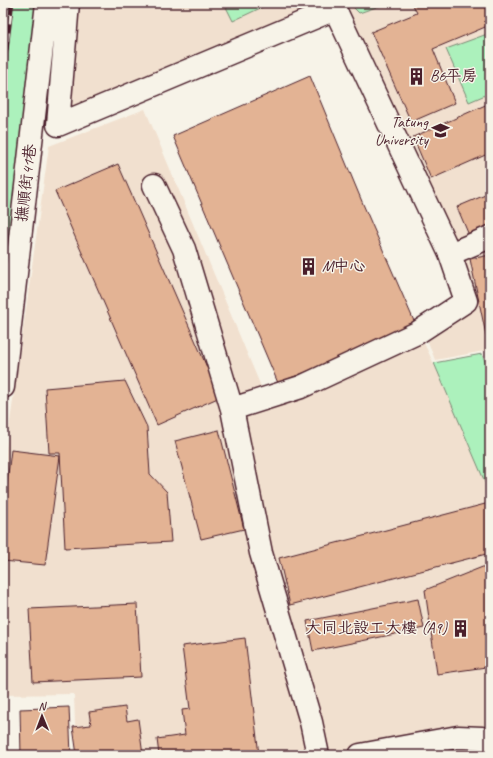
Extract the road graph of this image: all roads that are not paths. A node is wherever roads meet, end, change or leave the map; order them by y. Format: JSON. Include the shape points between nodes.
{"nodes":[{"id":1,"x":47,"y":3,"type":"edge"},
{"id":2,"x":68,"y":3,"type":"edge"},
{"id":3,"x":340,"y":6,"type":"edge"},
{"id":4,"x":154,"y":185,"type":"dead end"},
{"id":5,"x":490,"y":237,"type":"edge"},
{"id":6,"x":450,"y":254,"type":"junction"},
{"id":7,"x":3,"y":387,"type":"edge"},
{"id":8,"x":232,"y":409,"type":"junction"},
{"id":9,"x":490,"y":743,"type":"edge"},
{"id":10,"x":318,"y":755,"type":"edge"},
{"id":11,"x":360,"y":755,"type":"edge"}],
"edges":[{"from":1,"to":7,"type":"street","name":"撫順街41巷"},
{"from":2,"to":3,"type":"street","via":[[58,125]]},
{"from":3,"to":6,"type":"street"},
{"from":4,"to":8,"type":"street","via":[[184,249]]},
{"from":5,"to":6,"type":"street"},
{"from":6,"to":8,"type":"street","via":[[466,301],[417,333],[301,387]]},
{"from":8,"to":10,"type":"street","via":[[261,553],[311,722]]},
{"from":9,"to":11,"type":"street","via":[[482,738],[458,737]]}]}
